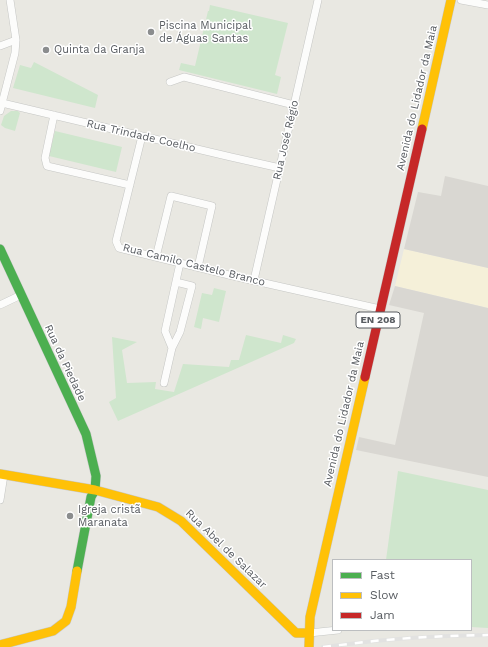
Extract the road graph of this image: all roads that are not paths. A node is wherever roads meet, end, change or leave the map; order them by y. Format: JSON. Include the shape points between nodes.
{"nodes":[{"id":1,"x":10,"y":0,"type":"edge"},
{"id":2,"x":318,"y":0,"type":"edge"},
{"id":3,"x":452,"y":0,"type":"edge"},
{"id":4,"x":461,"y":0,"type":"edge"},
{"id":5,"x":488,"y":5,"type":"edge"},
{"id":6,"x":16,"y":40,"type":"junction"},
{"id":7,"x":0,"y":46,"type":"edge"},
{"id":8,"x":170,"y":82,"type":"dead end"},
{"id":9,"x":2,"y":103,"type":"junction"},
{"id":10,"x":294,"y":105,"type":"junction"},
{"id":11,"x":0,"y":110,"type":"edge"},
{"id":12,"x":54,"y":115,"type":"junction"},
{"id":13,"x":142,"y":136,"type":"junction"},
{"id":14,"x":280,"y":168,"type":"junction"},
{"id":15,"x":130,"y":185,"type":"junction"},
{"id":16,"x":0,"y":249,"type":"edge"},
{"id":17,"x":156,"y":257,"type":"junction"},
{"id":18,"x":180,"y":263,"type":"junction"},
{"id":19,"x":198,"y":267,"type":"junction"},
{"id":20,"x":254,"y":280,"type":"junction"},
{"id":21,"x":176,"y":282,"type":"junction"},
{"id":22,"x":21,"y":295,"type":"junction"},
{"id":23,"x":0,"y":305,"type":"edge"},
{"id":24,"x":380,"y":309,"type":"junction"},
{"id":25,"x":172,"y":348,"type":"junction"},
{"id":26,"x":164,"y":384,"type":"dead end"},
{"id":27,"x":2,"y":474,"type":"edge"},
{"id":28,"x":95,"y":490,"type":"junction"},
{"id":29,"x":0,"y":500,"type":"edge"},
{"id":30,"x":335,"y":631,"type":"edge"},
{"id":31,"x":309,"y":640,"type":"edge"},
{"id":32,"x":0,"y":645,"type":"edge"}],
"edges":[{"from":1,"to":6,"type":"street"},
{"from":2,"to":10,"type":"street","name":"Rua José Régio"},
{"from":3,"to":24,"type":"street","name":"Avenida do Lidador da Maia","number":"EN 208"},
{"from":4,"to":5,"type":"street"},
{"from":6,"to":7,"type":"street"},
{"from":6,"to":9,"type":"street"},
{"from":8,"to":10,"type":"street","via":[[184,78]]},
{"from":9,"to":11,"type":"street"},
{"from":9,"to":12,"type":"street","name":"Rua Trindade Coelho"},
{"from":10,"to":14,"type":"street","name":"Rua José Régio"},
{"from":12,"to":13,"type":"street","name":"Rua Trindade Coelho"},
{"from":12,"to":15,"type":"street","via":[[45,158],[48,166]]},
{"from":13,"to":14,"type":"street","name":"Rua Trindade Coelho"},
{"from":13,"to":15,"type":"street","name":"Rua Camilo Castelo Branco"},
{"from":14,"to":20,"type":"street","name":"Rua José Régio"},
{"from":15,"to":17,"type":"street","name":"Rua Camilo Castelo Branco","via":[[116,241],[119,248]]},
{"from":16,"to":22,"type":"street","name":"Rua da Piedade"},
{"from":17,"to":18,"type":"street","name":"Rua Camilo Castelo Branco"},
{"from":17,"to":19,"type":"street","via":[[171,196],[212,206]]},
{"from":18,"to":19,"type":"street","name":"Rua Camilo Castelo Branco"},
{"from":18,"to":21,"type":"street"},
{"from":19,"to":20,"type":"street","name":"Rua Camilo Castelo Branco"},
{"from":20,"to":24,"type":"street","name":"Rua Camilo Castelo Branco"},
{"from":21,"to":25,"type":"street","via":[[165,331]]},
{"from":21,"to":25,"type":"street","via":[[192,286],[180,332]]},
{"from":22,"to":23,"type":"street"},
{"from":22,"to":28,"type":"street","name":"Rua da Piedade","via":[[86,434],[96,476]]},
{"from":24,"to":31,"type":"street","name":"Avenida do Lidador da Maia","number":"EN 208","via":[[310,617]]},
{"from":25,"to":26,"type":"street"},
{"from":27,"to":28,"type":"street","name":"Rua Abel de Salazar"},
{"from":27,"to":29,"type":"street"},
{"from":28,"to":31,"type":"street","name":"Rua Abel de Salazar","via":[[158,507],[181,521],[296,632]]},
{"from":28,"to":32,"type":"street","name":"Rua da Piedade","via":[[91,497],[66,621],[54,631]]},
{"from":30,"to":31,"type":"street"}]}
